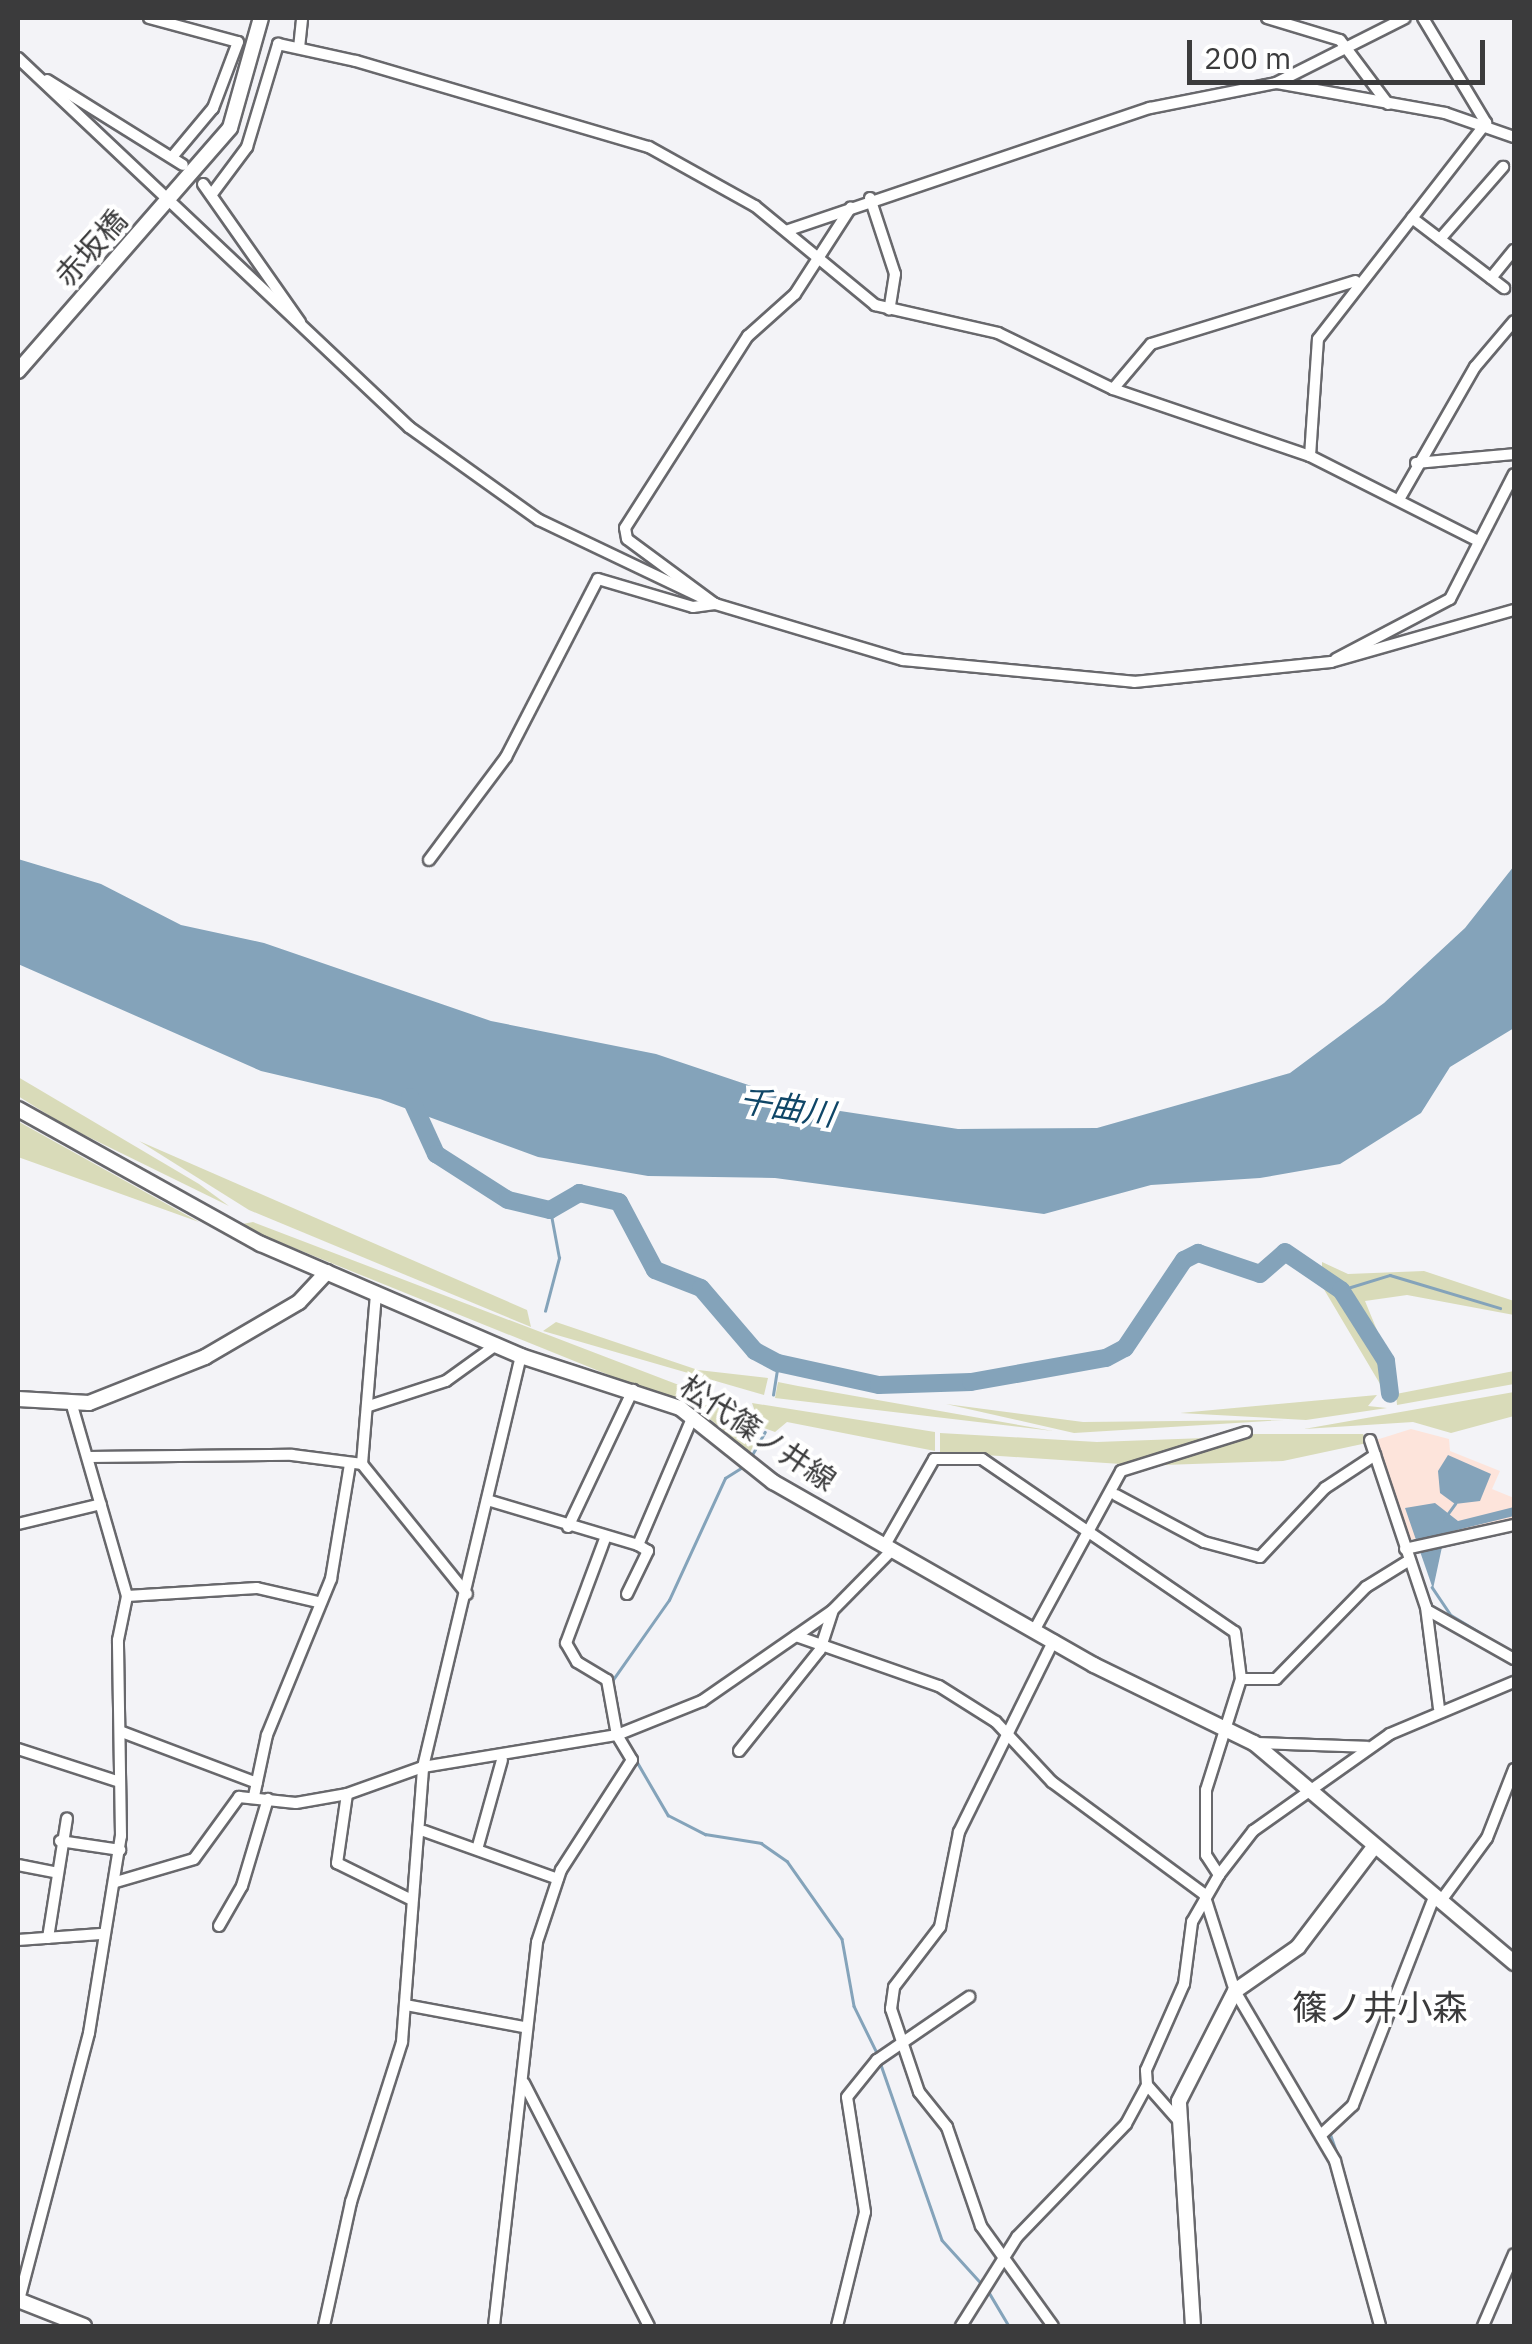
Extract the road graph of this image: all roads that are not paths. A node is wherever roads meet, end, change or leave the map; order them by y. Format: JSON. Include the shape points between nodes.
{"nodes":[{"id":1,"x":150,"y":18,"type":"edge"},
{"id":2,"x":190,"y":18,"type":"edge"},
{"id":3,"x":260,"y":18,"type":"edge"},
{"id":4,"x":302,"y":18,"type":"edge"},
{"id":5,"x":1267,"y":18,"type":"edge"},
{"id":6,"x":1406,"y":18,"type":"edge"},
{"id":7,"x":1423,"y":18,"type":"edge"},
{"id":8,"x":189,"y":32,"type":"junction"},
{"id":9,"x":1347,"y":46,"type":"junction"},
{"id":10,"x":299,"y":48,"type":"junction"},
{"id":11,"x":18,"y":58,"type":"edge"},
{"id":12,"x":38,"y":74,"type":"junction"},
{"id":13,"x":1276,"y":83,"type":"junction"},
{"id":14,"x":1388,"y":104,"type":"junction"},
{"id":15,"x":1486,"y":123,"type":"junction"},
{"id":16,"x":1514,"y":136,"type":"edge"},
{"id":17,"x":172,"y":157,"type":"junction"},
{"id":18,"x":184,"y":165,"type":"dead end"},
{"id":19,"x":1503,"y":167,"type":"dead end"},
{"id":20,"x":203,"y":184,"type":"dead end"},
{"id":21,"x":212,"y":194,"type":"junction"},
{"id":22,"x":870,"y":198,"type":"junction"},
{"id":23,"x":168,"y":203,"type":"junction"},
{"id":24,"x":852,"y":207,"type":"junction"},
{"id":25,"x":1412,"y":218,"type":"junction"},
{"id":26,"x":789,"y":230,"type":"junction"},
{"id":27,"x":1440,"y":239,"type":"junction"},
{"id":28,"x":1514,"y":250,"type":"edge"},
{"id":29,"x":821,"y":257,"type":"junction"},
{"id":30,"x":1491,"y":278,"type":"junction"},
{"id":31,"x":1358,"y":280,"type":"junction"},
{"id":32,"x":1504,"y":288,"type":"dead end"},
{"id":33,"x":889,"y":310,"type":"junction"},
{"id":34,"x":1514,"y":321,"type":"edge"},
{"id":35,"x":310,"y":336,"type":"junction"},
{"id":36,"x":18,"y":371,"type":"edge"},
{"id":37,"x":1113,"y":390,"type":"junction"},
{"id":38,"x":1514,"y":454,"type":"edge"},
{"id":39,"x":1310,"y":456,"type":"junction"},
{"id":40,"x":1416,"y":464,"type":"junction"},
{"id":41,"x":1514,"y":474,"type":"edge"},
{"id":42,"x":1401,"y":496,"type":"junction"},
{"id":43,"x":1476,"y":540,"type":"junction"},
{"id":44,"x":715,"y":604,"type":"junction"},
{"id":45,"x":1514,"y":610,"type":"edge"},
{"id":46,"x":1331,"y":662,"type":"junction"},
{"id":47,"x":429,"y":860,"type":"dead end"},
{"id":48,"x":18,"y":1109,"type":"edge"},
{"id":49,"x":327,"y":1272,"type":"junction"},
{"id":50,"x":376,"y":1294,"type":"junction"},
{"id":51,"x":496,"y":1346,"type":"junction"},
{"id":52,"x":521,"y":1356,"type":"junction"},
{"id":53,"x":633,"y":1390,"type":"junction"},
{"id":54,"x":18,"y":1398,"type":"edge"},
{"id":55,"x":71,"y":1402,"type":"junction"},
{"id":56,"x":369,"y":1406,"type":"junction"},
{"id":57,"x":693,"y":1416,"type":"junction"},
{"id":58,"x":1246,"y":1432,"type":"dead end"},
{"id":59,"x":1370,"y":1440,"type":"dead end"},
{"id":60,"x":1375,"y":1456,"type":"junction"},
{"id":61,"x":89,"y":1458,"type":"junction"},
{"id":62,"x":356,"y":1464,"type":"junction"},
{"id":63,"x":1116,"y":1494,"type":"junction"},
{"id":64,"x":488,"y":1500,"type":"junction"},
{"id":65,"x":101,"y":1504,"type":"junction"},
{"id":66,"x":18,"y":1524,"type":"edge"},
{"id":67,"x":1514,"y":1524,"type":"edge"},
{"id":68,"x":568,"y":1527,"type":"junction"},
{"id":69,"x":606,"y":1536,"type":"junction"},
{"id":70,"x":1088,"y":1538,"type":"junction"},
{"id":71,"x":638,"y":1545,"type":"junction"},
{"id":72,"x":889,"y":1547,"type":"junction"},
{"id":73,"x":1408,"y":1553,"type":"junction"},
{"id":74,"x":467,"y":1594,"type":"junction"},
{"id":75,"x":627,"y":1594,"type":"dead end"},
{"id":76,"x":127,"y":1596,"type":"junction"},
{"id":77,"x":318,"y":1602,"type":"junction"},
{"id":78,"x":1427,"y":1610,"type":"junction"},
{"id":79,"x":832,"y":1611,"type":"junction"},
{"id":80,"x":1035,"y":1629,"type":"junction"},
{"id":81,"x":796,"y":1636,"type":"junction"},
{"id":82,"x":1054,"y":1640,"type":"junction"},
{"id":83,"x":823,"y":1646,"type":"junction"},
{"id":84,"x":1514,"y":1659,"type":"edge"},
{"id":85,"x":1241,"y":1678,"type":"junction"},
{"id":86,"x":1514,"y":1682,"type":"edge"},
{"id":87,"x":1439,"y":1708,"type":"junction"},
{"id":88,"x":1227,"y":1729,"type":"junction"},
{"id":89,"x":122,"y":1732,"type":"junction"},
{"id":90,"x":1006,"y":1733,"type":"junction"},
{"id":91,"x":617,"y":1735,"type":"junction"},
{"id":92,"x":1254,"y":1743,"type":"junction"},
{"id":93,"x":1376,"y":1744,"type":"junction"},
{"id":94,"x":18,"y":1749,"type":"edge"},
{"id":95,"x":739,"y":1751,"type":"dead end"},
{"id":96,"x":502,"y":1760,"type":"junction"},
{"id":97,"x":423,"y":1767,"type":"junction"},
{"id":98,"x":1514,"y":1769,"type":"edge"},
{"id":99,"x":120,"y":1782,"type":"junction"},
{"id":100,"x":257,"y":1783,"type":"junction"},
{"id":101,"x":1311,"y":1791,"type":"junction"},
{"id":102,"x":347,"y":1794,"type":"junction"},
{"id":103,"x":254,"y":1796,"type":"junction"},
{"id":104,"x":268,"y":1799,"type":"junction"},
{"id":105,"x":67,"y":1818,"type":"dead end"},
{"id":106,"x":424,"y":1831,"type":"junction"},
{"id":107,"x":60,"y":1841,"type":"junction"},
{"id":108,"x":478,"y":1846,"type":"junction"},
{"id":109,"x":1374,"y":1847,"type":"junction"},
{"id":110,"x":120,"y":1850,"type":"junction"},
{"id":111,"x":18,"y":1865,"type":"edge"},
{"id":112,"x":54,"y":1872,"type":"junction"},
{"id":113,"x":1219,"y":1875,"type":"junction"},
{"id":114,"x":558,"y":1878,"type":"junction"},
{"id":115,"x":116,"y":1882,"type":"junction"},
{"id":116,"x":1204,"y":1894,"type":"junction"},
{"id":117,"x":410,"y":1899,"type":"junction"},
{"id":118,"x":1437,"y":1899,"type":"junction"},
{"id":119,"x":219,"y":1926,"type":"dead end"},
{"id":120,"x":101,"y":1934,"type":"junction"},
{"id":121,"x":48,"y":1938,"type":"junction"},
{"id":122,"x":18,"y":1940,"type":"edge"},
{"id":123,"x":1514,"y":1963,"type":"edge"},
{"id":124,"x":1235,"y":1991,"type":"junction"},
{"id":125,"x":969,"y":1996,"type":"dead end"},
{"id":126,"x":406,"y":2006,"type":"junction"},
{"id":127,"x":524,"y":2027,"type":"junction"},
{"id":128,"x":900,"y":2045,"type":"junction"},
{"id":129,"x":524,"y":2083,"type":"junction"},
{"id":130,"x":1147,"y":2086,"type":"junction"},
{"id":131,"x":1178,"y":2118,"type":"junction"},
{"id":132,"x":1323,"y":2133,"type":"junction"},
{"id":133,"x":1514,"y":2254,"type":"edge"},
{"id":134,"x":1010,"y":2260,"type":"junction"},
{"id":135,"x":18,"y":2300,"type":"edge"},
{"id":136,"x":84,"y":2326,"type":"edge"},
{"id":137,"x":324,"y":2326,"type":"edge"},
{"id":138,"x":494,"y":2326,"type":"edge"},
{"id":139,"x":649,"y":2326,"type":"edge"},
{"id":140,"x":837,"y":2326,"type":"edge"},
{"id":141,"x":961,"y":2326,"type":"edge"},
{"id":142,"x":1053,"y":2326,"type":"edge"},
{"id":143,"x":1193,"y":2326,"type":"edge"},
{"id":144,"x":1380,"y":2326,"type":"edge"},
{"id":145,"x":1483,"y":2326,"type":"edge"}],
"edges":[{"from":1,"to":8,"type":"street"},
{"from":2,"to":8,"type":"street"},
{"from":3,"to":23,"type":"main road","via":[[230,128]]},
{"from":4,"to":10,"type":"street"},
{"from":5,"to":9,"type":"street"},
{"from":6,"to":9,"type":"street"},
{"from":7,"to":15,"type":"street"},
{"from":8,"to":17,"type":"street","via":[[238,42],[214,108]]},
{"from":9,"to":13,"type":"street"},
{"from":9,"to":14,"type":"street"},
{"from":10,"to":21,"type":"street","via":[[278,44],[248,147]]},
{"from":10,"to":26,"type":"street","via":[[649,147]]},
{"from":11,"to":12,"type":"street"},
{"from":12,"to":17,"type":"street"},
{"from":12,"to":23,"type":"street"},
{"from":13,"to":14,"type":"street"},
{"from":13,"to":22,"type":"street","via":[[1150,108],[971,174]]},
{"from":14,"to":15,"type":"street"},
{"from":15,"to":16,"type":"street"},
{"from":15,"to":25,"type":"street"},
{"from":17,"to":18,"type":"street"},
{"from":19,"to":27,"type":"street"},
{"from":20,"to":21,"type":"street"},
{"from":21,"to":35,"type":"street"},
{"from":22,"to":24,"type":"street"},
{"from":22,"to":33,"type":"street","via":[[894,274]]},
{"from":23,"to":35,"type":"street"},
{"from":23,"to":36,"type":"main road","name":"赤坂橋"},
{"from":24,"to":26,"type":"street"},
{"from":24,"to":29,"type":"street"},
{"from":25,"to":27,"type":"street"},
{"from":25,"to":31,"type":"street"},
{"from":26,"to":29,"type":"street"},
{"from":27,"to":30,"type":"street"},
{"from":28,"to":30,"type":"street"},
{"from":29,"to":33,"type":"street"},
{"from":29,"to":44,"type":"street","via":[[748,336],[625,528],[628,540]]},
{"from":30,"to":32,"type":"street"},
{"from":31,"to":37,"type":"street","via":[[1152,344]]},
{"from":31,"to":39,"type":"street","via":[[1318,338]]},
{"from":33,"to":37,"type":"street","via":[[998,333]]},
{"from":34,"to":40,"type":"street"},
{"from":35,"to":44,"type":"street","via":[[506,499]]},
{"from":37,"to":39,"type":"street"},
{"from":38,"to":40,"type":"street"},
{"from":39,"to":42,"type":"street"},
{"from":40,"to":42,"type":"street"},
{"from":41,"to":43,"type":"street"},
{"from":42,"to":43,"type":"street"},
{"from":43,"to":46,"type":"street","via":[[1450,599]]},
{"from":44,"to":46,"type":"street","via":[[829,642],[990,674],[1134,682]]},
{"from":44,"to":47,"type":"street","via":[[693,607],[598,579],[506,757]]},
{"from":45,"to":46,"type":"street"},
{"from":48,"to":49,"type":"main road","name":"松代篠ノ井線"},
{"from":49,"to":50,"type":"main road","name":"松代篠ノ井線"},
{"from":49,"to":55,"type":"main road","via":[[300,1302],[206,1357]]},
{"from":50,"to":51,"type":"main road","name":"松代篠ノ井線"},
{"from":50,"to":56,"type":"street"},
{"from":51,"to":52,"type":"main road","name":"松代篠ノ井線"},
{"from":51,"to":56,"type":"street","via":[[446,1381]]},
{"from":52,"to":53,"type":"main road","name":"松代篠ノ井線"},
{"from":52,"to":64,"type":"street"},
{"from":53,"to":57,"type":"main road","name":"松代篠ノ井線"},
{"from":53,"to":68,"type":"street"},
{"from":54,"to":55,"type":"main road"},
{"from":55,"to":61,"type":"street"},
{"from":56,"to":62,"type":"street"},
{"from":57,"to":71,"type":"street"},
{"from":57,"to":72,"type":"main road","name":"松代篠ノ井線","via":[[772,1482]]},
{"from":58,"to":63,"type":"street","via":[[1128,1464]]},
{"from":59,"to":60,"type":"street"},
{"from":60,"to":63,"type":"street","via":[[1325,1488],[1260,1557],[1204,1542]]},
{"from":60,"to":73,"type":"street"},
{"from":61,"to":62,"type":"street","via":[[292,1455]]},
{"from":61,"to":65,"type":"street"},
{"from":62,"to":74,"type":"street"},
{"from":62,"to":77,"type":"street","via":[[337,1555]]},
{"from":63,"to":70,"type":"street"},
{"from":64,"to":68,"type":"street"},
{"from":64,"to":74,"type":"street"},
{"from":65,"to":66,"type":"street"},
{"from":65,"to":76,"type":"street"},
{"from":67,"to":73,"type":"street"},
{"from":68,"to":69,"type":"street"},
{"from":69,"to":71,"type":"street"},
{"from":69,"to":91,"type":"street","via":[[566,1643],[607,1680]]},
{"from":70,"to":72,"type":"street","via":[[982,1459],[941,1455]]},
{"from":70,"to":80,"type":"street"},
{"from":70,"to":85,"type":"street","via":[[1235,1632]]},
{"from":71,"to":75,"type":"street","via":[[648,1551]]},
{"from":72,"to":79,"type":"street"},
{"from":72,"to":80,"type":"main road","name":"松代篠ノ井線"},
{"from":73,"to":78,"type":"street"},
{"from":73,"to":85,"type":"street","via":[[1276,1679]]},
{"from":74,"to":97,"type":"street"},
{"from":76,"to":77,"type":"street","via":[[257,1588]]},
{"from":76,"to":89,"type":"street","via":[[118,1640]]},
{"from":77,"to":100,"type":"street"},
{"from":78,"to":84,"type":"street"},
{"from":78,"to":87,"type":"street"},
{"from":79,"to":81,"type":"street"},
{"from":79,"to":83,"type":"street"},
{"from":80,"to":82,"type":"main road","name":"松代篠ノ井線"},
{"from":81,"to":83,"type":"street"},
{"from":81,"to":91,"type":"street","via":[[702,1701]]},
{"from":82,"to":88,"type":"main road","name":"松代篠ノ井線"},
{"from":82,"to":90,"type":"street"},
{"from":83,"to":90,"type":"street","via":[[938,1686]]},
{"from":83,"to":95,"type":"street"},
{"from":85,"to":88,"type":"street"},
{"from":86,"to":87,"type":"street"},
{"from":87,"to":93,"type":"street"},
{"from":88,"to":92,"type":"main road","name":"松代篠ノ井線"},
{"from":88,"to":113,"type":"street","via":[[1206,1790],[1206,1856]]},
{"from":89,"to":99,"type":"street"},
{"from":89,"to":100,"type":"street"},
{"from":90,"to":116,"type":"street","via":[[1052,1782]]},
{"from":90,"to":128,"type":"street","via":[[958,1832],[940,1927],[894,1987]]},
{"from":91,"to":96,"type":"street"},
{"from":91,"to":114,"type":"street","via":[[632,1760]]},
{"from":92,"to":93,"type":"street","via":[[1312,1752]]},
{"from":92,"to":101,"type":"main road","name":"松代篠ノ井線"},
{"from":93,"to":101,"type":"street"},
{"from":94,"to":99,"type":"street"},
{"from":96,"to":97,"type":"street"},
{"from":96,"to":108,"type":"street"},
{"from":97,"to":102,"type":"street"},
{"from":97,"to":106,"type":"street"},
{"from":98,"to":118,"type":"street","via":[[1487,1838]]},
{"from":99,"to":110,"type":"street"},
{"from":100,"to":103,"type":"street"},
{"from":101,"to":109,"type":"main road","name":"松代篠ノ井線"},
{"from":101,"to":113,"type":"street","via":[[1253,1831]]},
{"from":102,"to":104,"type":"street"},
{"from":102,"to":117,"type":"street","via":[[337,1863]]},
{"from":103,"to":104,"type":"street"},
{"from":103,"to":115,"type":"street","via":[[239,1797],[194,1858]]},
{"from":104,"to":119,"type":"street","via":[[242,1886]]},
{"from":105,"to":107,"type":"street"},
{"from":106,"to":108,"type":"street"},
{"from":106,"to":117,"type":"street"},
{"from":107,"to":110,"type":"street"},
{"from":107,"to":112,"type":"street"},
{"from":108,"to":114,"type":"street"},
{"from":109,"to":118,"type":"main road","name":"松代篠ノ井線"},
{"from":109,"to":124,"type":"main road","via":[[1298,1946]]},
{"from":110,"to":115,"type":"street"},
{"from":111,"to":112,"type":"street"},
{"from":112,"to":121,"type":"street"},
{"from":113,"to":116,"type":"street"},
{"from":114,"to":127,"type":"street"},
{"from":115,"to":120,"type":"street"},
{"from":116,"to":124,"type":"street"},
{"from":116,"to":130,"type":"street"},
{"from":117,"to":126,"type":"street"},
{"from":118,"to":123,"type":"main road","name":"松代篠ノ井線"},
{"from":118,"to":132,"type":"street","via":[[1353,2105]]},
{"from":120,"to":121,"type":"street"},
{"from":120,"to":135,"type":"street","via":[[89,2033]]},
{"from":121,"to":122,"type":"street"},
{"from":124,"to":131,"type":"main road"},
{"from":124,"to":132,"type":"street"},
{"from":125,"to":128,"type":"street"},
{"from":126,"to":127,"type":"street"},
{"from":126,"to":137,"type":"street","via":[[384,2117],[351,2202]]},
{"from":127,"to":129,"type":"street"},
{"from":128,"to":134,"type":"street","via":[[919,2092],[947,2127],[981,2226]]},
{"from":128,"to":140,"type":"street","via":[[846,2098],[865,2212]]},
{"from":129,"to":138,"type":"street"},
{"from":129,"to":139,"type":"street"},
{"from":130,"to":131,"type":"street"},
{"from":130,"to":134,"type":"street","via":[[1126,2124],[1041,2205]]},
{"from":131,"to":143,"type":"main road"},
{"from":132,"to":144,"type":"street"},
{"from":133,"to":145,"type":"street"},
{"from":134,"to":141,"type":"street","via":[[984,2286]]},
{"from":134,"to":142,"type":"street"},
{"from":135,"to":136,"type":"main road"}]}
